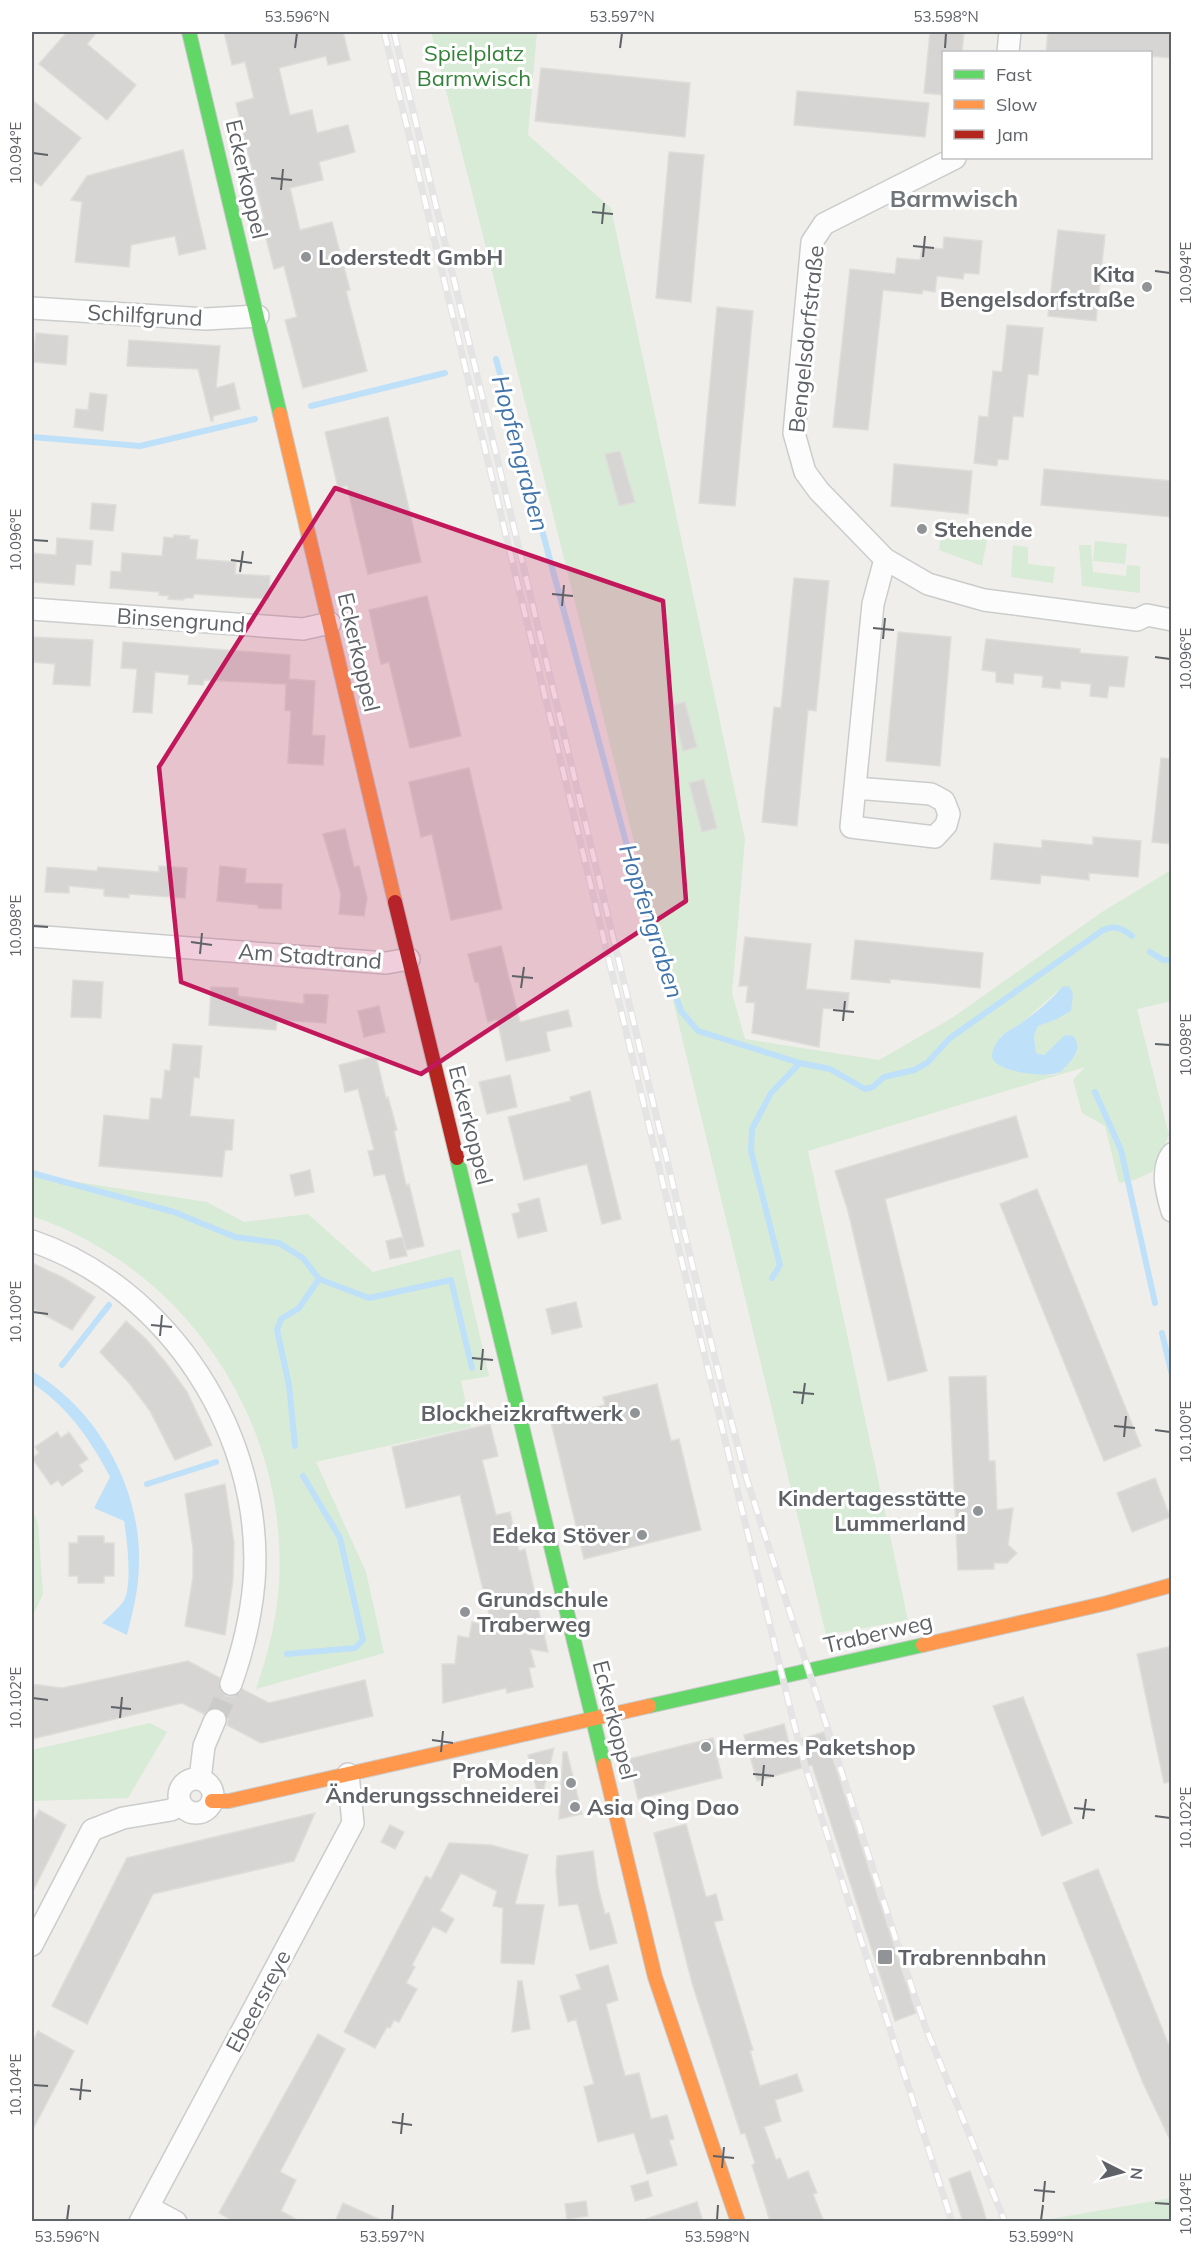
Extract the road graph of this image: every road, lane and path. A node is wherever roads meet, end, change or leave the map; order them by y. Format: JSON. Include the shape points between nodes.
{"nodes":[{"id":1,"x":189,"y":32,"type":"edge"},
{"id":2,"x":1010,"y":32,"type":"edge"},
{"id":3,"x":1008,"y":51,"type":"edge"},
{"id":4,"x":953,"y":159,"type":"edge"},
{"id":5,"x":32,"y":308,"type":"edge"},
{"id":6,"x":258,"y":316,"type":"junction"},
{"id":7,"x":885,"y":559,"type":"junction"},
{"id":8,"x":32,"y":609,"type":"edge"},
{"id":9,"x":1172,"y":620,"type":"edge"},
{"id":10,"x":330,"y":623,"type":"junction"},
{"id":11,"x":855,"y":788,"type":"dead end"},
{"id":12,"x":32,"y":936,"type":"edge"},
{"id":13,"x":409,"y":959,"type":"junction"},
{"id":14,"x":1172,"y":1154,"type":"edge"},
{"id":15,"x":1172,"y":1211,"type":"edge"},
{"id":16,"x":32,"y":1241,"type":"edge"},
{"id":17,"x":1172,"y":1585,"type":"edge"},
{"id":18,"x":231,"y":1684,"type":"tunnel mouth"},
{"id":19,"x":593,"y":1718,"type":"junction"},
{"id":20,"x":215,"y":1720,"type":"tunnel mouth"},
{"id":21,"x":348,"y":1774,"type":"junction"},
{"id":22,"x":200,"y":1779,"type":"junction"},
{"id":23,"x":212,"y":1801,"type":"junction"},
{"id":24,"x":181,"y":1804,"type":"junction"},
{"id":25,"x":32,"y":1945,"type":"edge"},
{"id":26,"x":144,"y":2214,"type":"edge"},
{"id":27,"x":176,"y":2222,"type":"edge"},
{"id":28,"x":738,"y":2222,"type":"edge"}],
"edges":[{"from":1,"to":6,"type":"street","name":"Eckerkoppel"},
{"from":2,"to":3,"type":"street"},
{"from":4,"to":7,"type":"street","name":"Bengelsdorfstraße","via":[[824,224],[812,242],[794,433],[805,472]]},
{"from":5,"to":6,"type":"street","name":"Schilfgrund","via":[[206,319]]},
{"from":6,"to":10,"type":"street","name":"Eckerkoppel"},
{"from":7,"to":9,"type":"street","name":"Bengelsdorfstraße","via":[[928,584],[984,600],[1137,620],[1147,615]]},
{"from":7,"to":11,"type":"street","via":[[873,604]]},
{"from":8,"to":10,"type":"street","name":"Binsengrund","via":[[303,629]]},
{"from":10,"to":13,"type":"street","name":"Eckerkoppel"},
{"from":12,"to":13,"type":"street","name":"Am Stadtrand","via":[[386,963]]},
{"from":13,"to":19,"type":"street","name":"Eckerkoppel"},
{"from":14,"to":15,"type":"street","via":[[1165,1185]]},
{"from":16,"to":18,"type":"street","via":[[74,1260],[135,1301],[183,1352],[220,1411],[244,1476],[254,1545],[250,1616]]},
{"from":17,"to":19,"type":"street","name":"Traberweg","via":[[1056,1615]]},
{"from":19,"to":21,"type":"street","name":"Traberweg"},
{"from":19,"to":28,"type":"street","name":"Eckerkoppel","via":[[655,1977]]},
{"from":20,"to":22,"type":"street","via":[[204,1746]]},
{"from":21,"to":23,"type":"street","name":"Traberweg","via":[[229,1801]]},
{"from":21,"to":26,"type":"street","name":"Ebeersreye","via":[[353,1823]]},
{"from":22,"to":23,"type":"street","via":[[211,1788]]},
{"from":22,"to":24,"type":"street","via":[[189,1780],[183,1786]]},
{"from":23,"to":24,"type":"street","via":[[199,1813]]},
{"from":24,"to":25,"type":"street","via":[[92,1830]]},
{"from":26,"to":27,"type":"street"}]}
